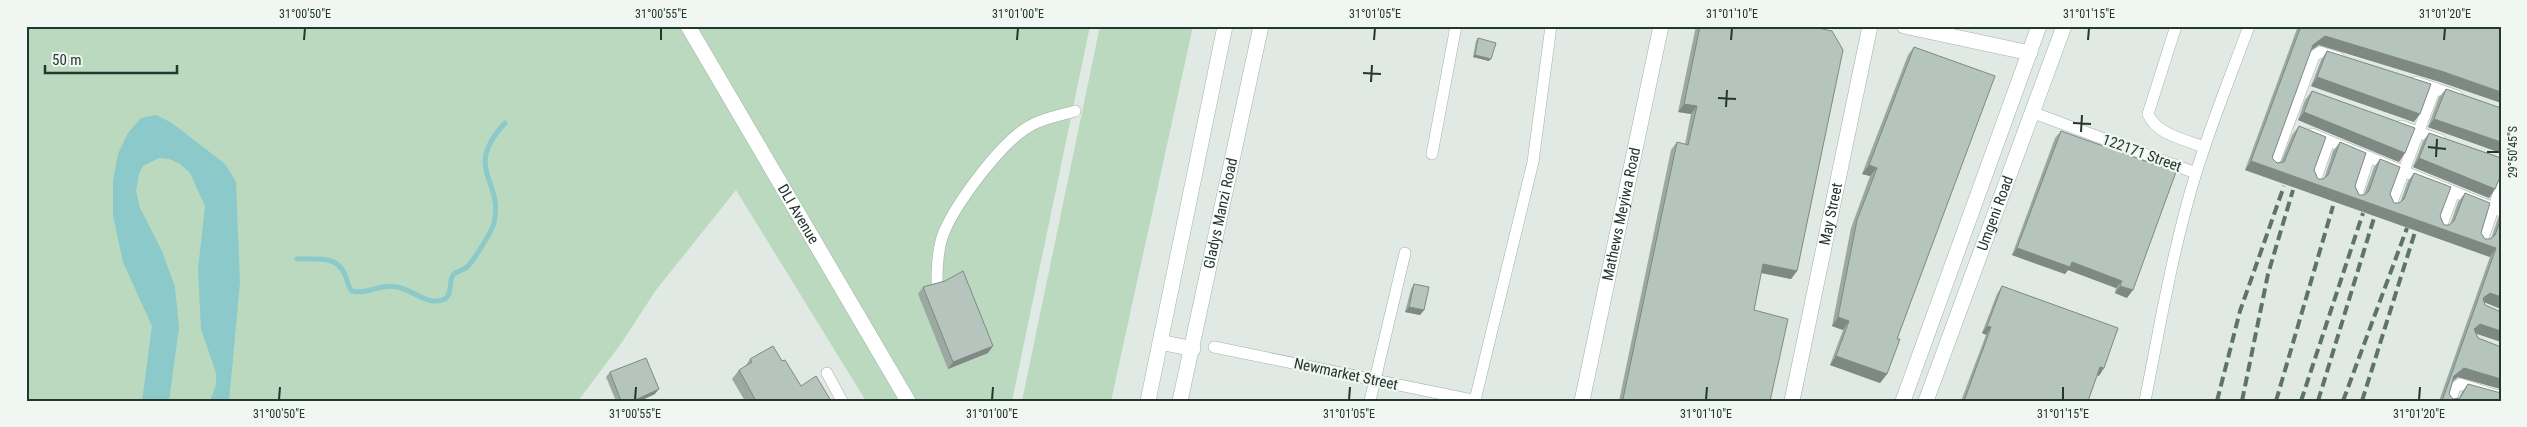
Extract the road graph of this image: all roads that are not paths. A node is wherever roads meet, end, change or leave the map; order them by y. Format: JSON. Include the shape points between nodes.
{"nodes":[{"id":1,"x":688,"y":26,"type":"edge"},
{"id":2,"x":1225,"y":26,"type":"edge"},
{"id":3,"x":1261,"y":26,"type":"edge"},
{"id":4,"x":1456,"y":26,"type":"edge"},
{"id":5,"x":1551,"y":26,"type":"edge"},
{"id":6,"x":1661,"y":26,"type":"edge"},
{"id":7,"x":1870,"y":26,"type":"edge"},
{"id":8,"x":1904,"y":26,"type":"edge"},
{"id":9,"x":2039,"y":26,"type":"edge"},
{"id":10,"x":2064,"y":26,"type":"edge"},
{"id":11,"x":2176,"y":26,"type":"edge"},
{"id":12,"x":2250,"y":26,"type":"edge"},
{"id":13,"x":2030,"y":53,"type":"junction"},
{"id":14,"x":2350,"y":61,"type":"edge"},
{"id":15,"x":2406,"y":79,"type":"edge"},
{"id":16,"x":2435,"y":88,"type":"junction"},
{"id":17,"x":2468,"y":100,"type":"edge"},
{"id":18,"x":1075,"y":111,"type":"dead end"},
{"id":19,"x":2031,"y":112,"type":"junction"},
{"id":20,"x":2392,"y":123,"type":"edge"},
{"id":21,"x":2290,"y":125,"type":"junction"},
{"id":22,"x":2419,"y":132,"type":"junction"},
{"id":23,"x":2329,"y":141,"type":"junction"},
{"id":24,"x":2455,"y":145,"type":"edge"},
{"id":25,"x":2204,"y":147,"type":"junction"},
{"id":26,"x":1432,"y":154,"type":"dead end"},
{"id":27,"x":2369,"y":157,"type":"junction"},
{"id":28,"x":2273,"y":165,"type":"edge"},
{"id":29,"x":2403,"y":172,"type":"junction"},
{"id":30,"x":2196,"y":173,"type":"junction"},
{"id":31,"x":2315,"y":181,"type":"edge"},
{"id":32,"x":2501,"y":186,"type":"edge"},
{"id":33,"x":2454,"y":192,"type":"junction"},
{"id":34,"x":2356,"y":196,"type":"edge"},
{"id":35,"x":2391,"y":204,"type":"edge"},
{"id":36,"x":2497,"y":209,"type":"edge"},
{"id":37,"x":2441,"y":227,"type":"edge"},
{"id":38,"x":2482,"y":241,"type":"edge"},
{"id":39,"x":1405,"y":253,"type":"dead end"},
{"id":40,"x":937,"y":281,"type":"edge"},
{"id":41,"x":1160,"y":342,"type":"junction"},
{"id":42,"x":1214,"y":346,"type":"dead end"},
{"id":43,"x":1193,"y":349,"type":"junction"},
{"id":44,"x":827,"y":373,"type":"dead end"},
{"id":45,"x":1376,"y":380,"type":"junction"},
{"id":46,"x":2501,"y":397,"type":"edge"},
{"id":47,"x":842,"y":401,"type":"edge"},
{"id":48,"x":908,"y":401,"type":"edge"},
{"id":49,"x":1148,"y":401,"type":"edge"},
{"id":50,"x":1180,"y":401,"type":"edge"},
{"id":51,"x":1370,"y":401,"type":"edge"},
{"id":52,"x":1476,"y":401,"type":"edge"},
{"id":53,"x":1582,"y":401,"type":"edge"},
{"id":54,"x":1792,"y":401,"type":"edge"},
{"id":55,"x":1904,"y":401,"type":"edge"},
{"id":56,"x":1926,"y":401,"type":"edge"},
{"id":57,"x":2145,"y":401,"type":"edge"},
{"id":58,"x":2450,"y":401,"type":"edge"}],
"edges":[{"from":1,"to":48,"type":"main road","name":"DLI Avenue"},
{"from":2,"to":41,"type":"main road"},
{"from":3,"to":43,"type":"main road","name":"Gladys Manzi Road"},
{"from":4,"to":26,"type":"lane"},
{"from":5,"to":52,"type":"lane","via":[[1533,162]]},
{"from":6,"to":53,"type":"main road","name":"Mathews Meyiwa Road"},
{"from":7,"to":54,"type":"main road","name":"May Street"},
{"from":8,"to":13,"type":"main road"},
{"from":9,"to":13,"type":"main road","name":"Umgeni Road"},
{"from":10,"to":19,"type":"main road","name":"Umgeni Road"},
{"from":11,"to":25,"type":"lane","via":[[2148,114],[2159,130]]},
{"from":12,"to":25,"type":"lane"},
{"from":13,"to":55,"type":"main road","name":"Umgeni Road"},
{"from":14,"to":21,"type":"lane","via":[[2317,53],[2306,93]]},
{"from":15,"to":16,"type":"lane"},
{"from":16,"to":17,"type":"lane"},
{"from":16,"to":22,"type":"lane"},
{"from":18,"to":40,"type":"lane","via":[[1025,129],[1005,146],[968,193],[947,227],[939,251]]},
{"from":19,"to":30,"type":"lane","name":"122171 Street"},
{"from":19,"to":56,"type":"main road","name":"Umgeni Road"},
{"from":20,"to":22,"type":"lane"},
{"from":21,"to":23,"type":"lane"},
{"from":21,"to":28,"type":"lane"},
{"from":22,"to":24,"type":"lane"},
{"from":22,"to":29,"type":"lane"},
{"from":23,"to":27,"type":"lane"},
{"from":23,"to":31,"type":"lane"},
{"from":25,"to":30,"type":"lane"},
{"from":27,"to":29,"type":"lane"},
{"from":27,"to":34,"type":"lane"},
{"from":29,"to":33,"type":"lane"},
{"from":29,"to":35,"type":"lane"},
{"from":30,"to":57,"type":"lane","via":[[2171,271]]},
{"from":32,"to":36,"type":"lane"},
{"from":33,"to":36,"type":"lane"},
{"from":33,"to":37,"type":"lane"},
{"from":36,"to":38,"type":"lane"},
{"from":39,"to":45,"type":"lane"},
{"from":41,"to":43,"type":"main road"},
{"from":41,"to":49,"type":"main road"},
{"from":42,"to":45,"type":"lane","name":"Newmarket Street"},
{"from":43,"to":50,"type":"main road","name":"Gladys Manzi Road"},
{"from":44,"to":47,"type":"lane"},
{"from":45,"to":51,"type":"lane"},
{"from":45,"to":52,"type":"lane","name":"Newmarket Street"},
{"from":46,"to":58,"type":"lane","via":[[2460,384]]}]}
